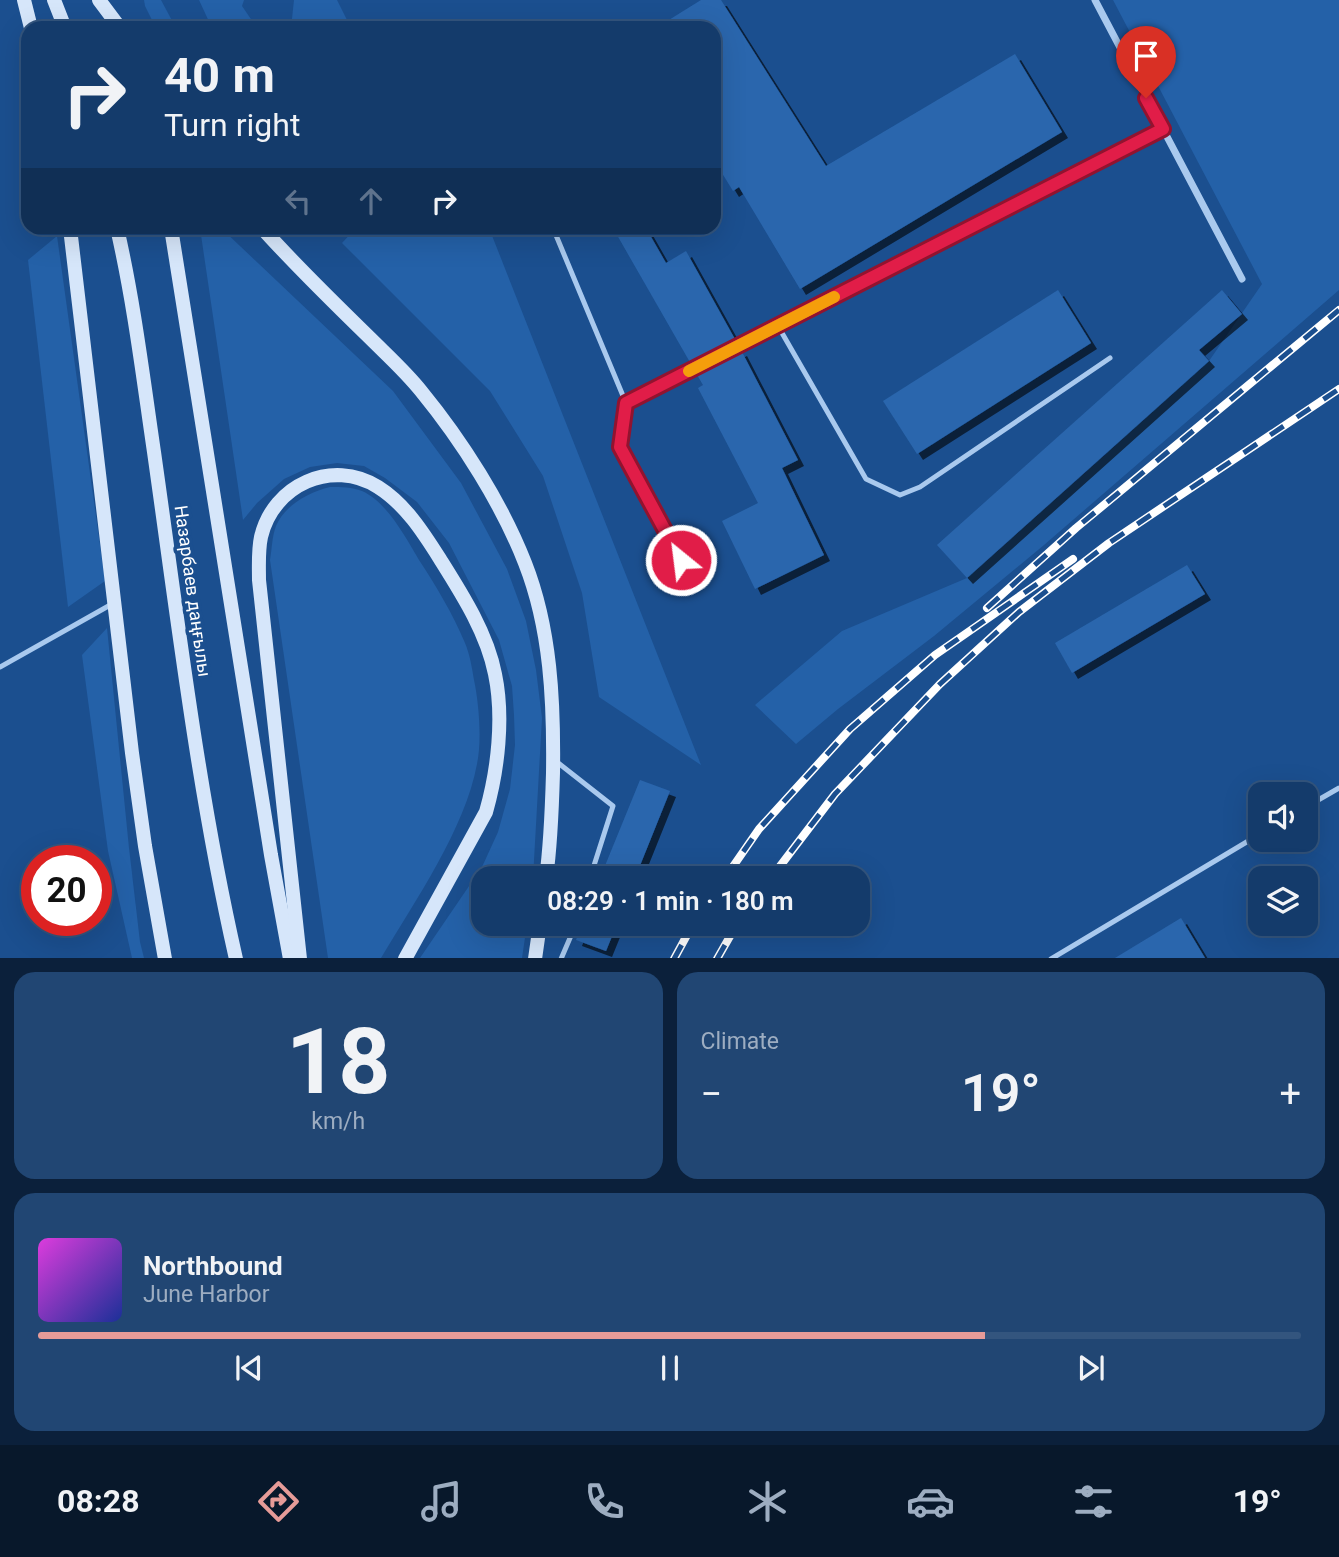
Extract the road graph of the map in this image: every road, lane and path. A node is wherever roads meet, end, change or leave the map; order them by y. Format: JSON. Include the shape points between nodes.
{"nodes":[{"id":1,"x":24,"y":0,"type":"edge"},
{"id":2,"x":54,"y":0,"type":"edge"},
{"id":3,"x":99,"y":0,"type":"edge"},
{"id":4,"x":1095,"y":0,"type":"edge"},
{"id":5,"x":29,"y":21,"type":"edge"},
{"id":6,"x":62,"y":21,"type":"edge"},
{"id":7,"x":107,"y":21,"type":"edge"},
{"id":8,"x":115,"y":21,"type":"edge"},
{"id":9,"x":1163,"y":129,"type":"junction"},
{"id":10,"x":72,"y":235,"type":"edge"},
{"id":11,"x":118,"y":235,"type":"edge"},
{"id":12,"x":172,"y":235,"type":"edge"},
{"id":13,"x":268,"y":235,"type":"edge"},
{"id":14,"x":556,"y":235,"type":"edge"},
{"id":15,"x":1242,"y":279,"type":"dead end"},
{"id":16,"x":778,"y":326,"type":"junction"},
{"id":17,"x":1110,"y":358,"type":"dead end"},
{"id":18,"x":626,"y":403,"type":"junction"},
{"id":19,"x":681,"y":560,"type":"dead end"},
{"id":20,"x":115,"y":603,"type":"junction"},
{"id":21,"x":0,"y":667,"type":"edge"},
{"id":22,"x":553,"y":759,"type":"junction"},
{"id":23,"x":1339,"y":788,"type":"edge"},
{"id":24,"x":1318,"y":800,"type":"edge"},
{"id":25,"x":1248,"y":841,"type":"edge"},
{"id":26,"x":547,"y":866,"type":"edge"},
{"id":27,"x":594,"y":866,"type":"edge"},
{"id":28,"x":538,"y":936,"type":"edge"},
{"id":29,"x":571,"y":936,"type":"edge"},
{"id":30,"x":165,"y":958,"type":"edge"},
{"id":31,"x":236,"y":958,"type":"edge"},
{"id":32,"x":290,"y":958,"type":"edge"},
{"id":33,"x":300,"y":958,"type":"edge"},
{"id":34,"x":405,"y":958,"type":"edge"},
{"id":35,"x":535,"y":958,"type":"edge"},
{"id":36,"x":561,"y":958,"type":"edge"},
{"id":37,"x":1051,"y":958,"type":"edge"}],
"edges":[{"from":1,"to":5,"type":"main road"},
{"from":2,"to":6,"type":"main road"},
{"from":3,"to":7,"type":"main road"},
{"from":3,"to":8,"type":"main road"},
{"from":4,"to":9,"type":"street"},
{"from":9,"to":15,"type":"street"},
{"from":9,"to":16,"type":"lane"},
{"from":10,"to":20,"type":"main road"},
{"from":11,"to":31,"type":"main road","name":"Назарбаев даңғылы","via":[[196,742]]},
{"from":12,"to":32,"type":"main road","name":"Назарбаев даңғылы"},
{"from":13,"to":22,"type":"main road","via":[[419,389],[489,491],[537,598],[551,687]]},
{"from":14,"to":18,"type":"lane"},
{"from":16,"to":17,"type":"lane","via":[[866,479],[900,495],[920,487]]},
{"from":16,"to":18,"type":"lane"},
{"from":18,"to":19,"type":"lane","via":[[620,447]]},
{"from":20,"to":21,"type":"lane"},
{"from":20,"to":30,"type":"main road","via":[[140,807]]},
{"from":22,"to":26,"type":"main road"},
{"from":22,"to":27,"type":"lane","via":[[613,806]]},
{"from":23,"to":24,"type":"lane"},
{"from":25,"to":37,"type":"lane"},
{"from":28,"to":35,"type":"main road"},
{"from":29,"to":36,"type":"lane"},
{"from":33,"to":34,"type":"main road","via":[[259,580],[261,537],[279,501],[296,486],[329,475],[366,480],[396,501],[417,524],[474,617],[495,673],[497,766],[486,812]]}]}
